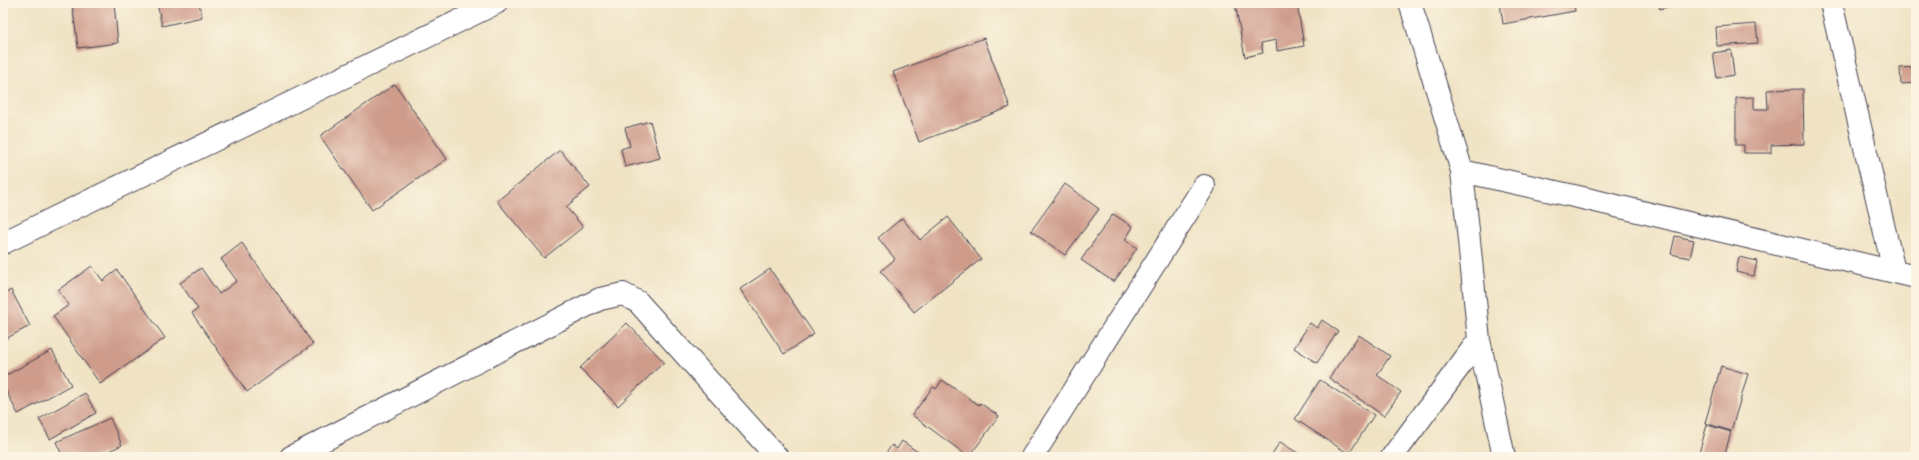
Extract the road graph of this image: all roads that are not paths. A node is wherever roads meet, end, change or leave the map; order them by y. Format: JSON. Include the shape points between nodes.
{"nodes":[{"id":1,"x":496,"y":3,"type":"edge"},
{"id":2,"x":1410,"y":3,"type":"edge"},
{"id":3,"x":1831,"y":3,"type":"edge"},
{"id":4,"x":1462,"y":171,"type":"junction"},
{"id":5,"x":1204,"y":186,"type":"dead end"},
{"id":6,"x":3,"y":242,"type":"edge"},
{"id":7,"x":1894,"y":271,"type":"junction"},
{"id":8,"x":1916,"y":277,"type":"edge"},
{"id":9,"x":1480,"y":340,"type":"junction"},
{"id":10,"x":291,"y":457,"type":"edge"},
{"id":11,"x":777,"y":457,"type":"edge"},
{"id":12,"x":1032,"y":457,"type":"edge"},
{"id":13,"x":1392,"y":457,"type":"edge"},
{"id":14,"x":1504,"y":457,"type":"edge"}],
"edges":[{"from":1,"to":6,"type":"street"},
{"from":2,"to":4,"type":"street"},
{"from":3,"to":7,"type":"street"},
{"from":4,"to":7,"type":"street"},
{"from":4,"to":9,"type":"street"},
{"from":5,"to":12,"type":"street"},
{"from":7,"to":8,"type":"street"},
{"from":9,"to":13,"type":"street"},
{"from":9,"to":14,"type":"street"},
{"from":10,"to":11,"type":"street","via":[[600,299],[623,294],[638,302]]}]}
